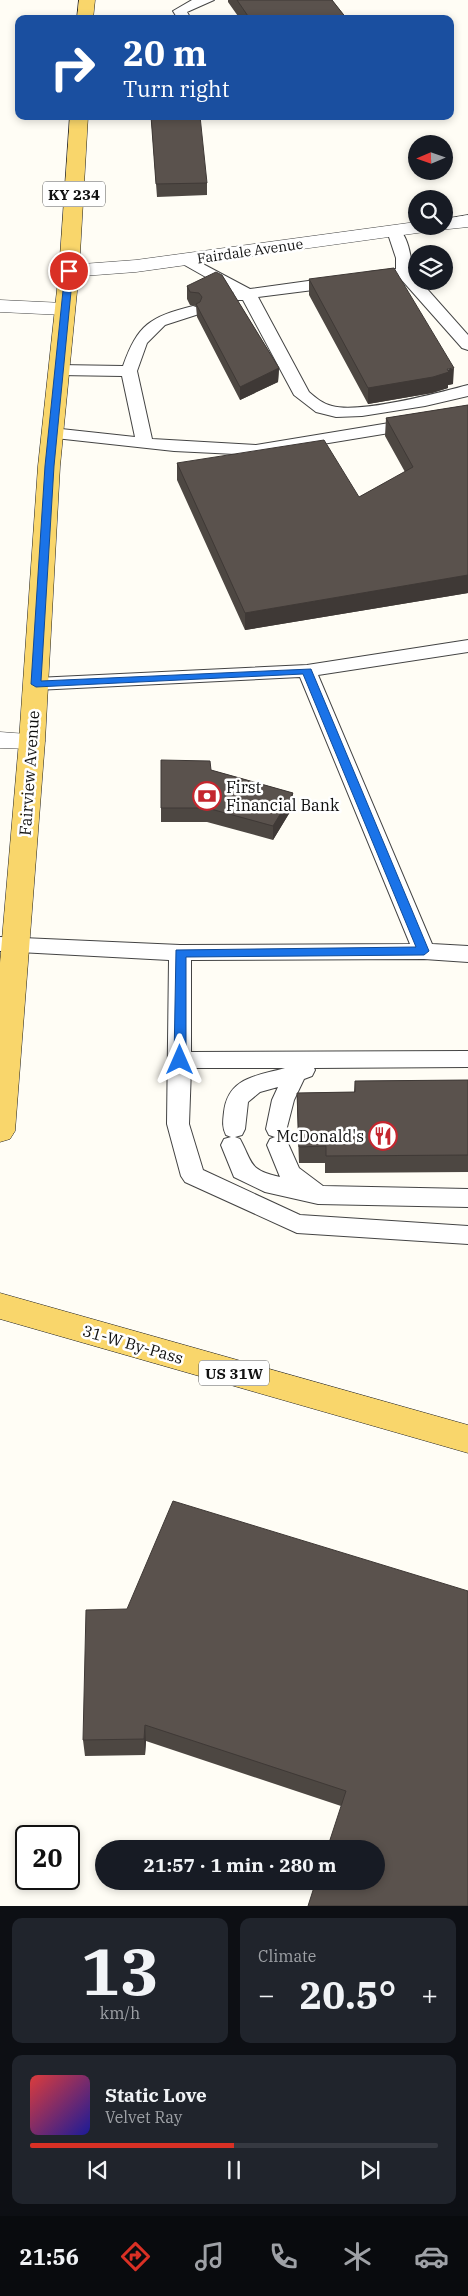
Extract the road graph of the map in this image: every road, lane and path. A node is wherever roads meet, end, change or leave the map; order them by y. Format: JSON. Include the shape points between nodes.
{"nodes":[{"id":1,"x":86,"y":0,"type":"edge"},
{"id":2,"x":208,"y":0,"type":"edge"},
{"id":3,"x":85,"y":15,"type":"edge"},
{"id":4,"x":183,"y":15,"type":"edge"},
{"id":5,"x":79,"y":120,"type":"edge"},
{"id":6,"x":468,"y":221,"type":"edge"},
{"id":7,"x":453,"y":224,"type":"edge"},
{"id":8,"x":408,"y":230,"type":"edge"},
{"id":9,"x":394,"y":232,"type":"junction"},
{"id":10,"x":186,"y":260,"type":"junction"},
{"id":11,"x":69,"y":271,"type":"junction"},
{"id":12,"x":404,"y":273,"type":"junction"},
{"id":13,"x":248,"y":294,"type":"junction"},
{"id":14,"x":229,"y":300,"type":"edge"},
{"id":15,"x":0,"y":306,"type":"edge"},
{"id":16,"x":64,"y":309,"type":"junction"},
{"id":17,"x":194,"y":311,"type":"edge"},
{"id":18,"x":468,"y":345,"type":"edge"},
{"id":19,"x":59,"y":370,"type":"junction"},
{"id":20,"x":129,"y":371,"type":"junction"},
{"id":21,"x":468,"y":390,"type":"edge"},
{"id":22,"x":468,"y":415,"type":"edge"},
{"id":23,"x":52,"y":433,"type":"junction"},
{"id":24,"x":144,"y":442,"type":"junction"},
{"id":25,"x":468,"y":646,"type":"edge"},
{"id":26,"x":307,"y":671,"type":"junction"},
{"id":27,"x":36,"y":684,"type":"junction"},
{"id":28,"x":0,"y":740,"type":"edge"},
{"id":29,"x":32,"y":741,"type":"junction"},
{"id":30,"x":8,"y":944,"type":"edge"},
{"id":31,"x":424,"y":951,"type":"junction"},
{"id":32,"x":180,"y":953,"type":"junction"},
{"id":33,"x":468,"y":954,"type":"edge"},
{"id":34,"x":329,"y":1059,"type":"junction"},
{"id":35,"x":180,"y":1060,"type":"junction"},
{"id":36,"x":468,"y":1060,"type":"edge"},
{"id":37,"x":296,"y":1073,"type":"junction"},
{"id":38,"x":0,"y":1131,"type":"edge"},
{"id":39,"x":318,"y":1195,"type":"junction"},
{"id":40,"x":468,"y":1198,"type":"edge"},
{"id":41,"x":468,"y":1236,"type":"edge"},
{"id":42,"x":0,"y":1306,"type":"edge"},
{"id":43,"x":468,"y":1439,"type":"edge"}],
"edges":[{"from":1,"to":3,"type":"main road"},
{"from":2,"to":4,"type":"lane","via":[[200,1]]},
{"from":5,"to":11,"type":"main road","name":"Fairview Avenue","number":"KY 234"},
{"from":6,"to":7,"type":"street"},
{"from":8,"to":9,"type":"street","name":"Fairdale Avenue"},
{"from":9,"to":10,"type":"street","name":"Fairdale Avenue"},
{"from":9,"to":12,"type":"lane","via":[[404,258]]},
{"from":10,"to":11,"type":"street","name":"Fairdale Avenue"},
{"from":10,"to":13,"type":"lane"},
{"from":11,"to":16,"type":"main road","name":"Fairview Avenue","number":"KY 234"},
{"from":12,"to":13,"type":"lane"},
{"from":12,"to":18,"type":"lane"},
{"from":13,"to":14,"type":"lane"},
{"from":13,"to":21,"type":"lane","via":[[302,395],[315,406],[337,412],[423,402]]},
{"from":15,"to":16,"type":"street"},
{"from":16,"to":19,"type":"main road","name":"Fairview Avenue","number":"KY 234"},
{"from":17,"to":20,"type":"lane","via":[[159,322],[140,341]]},
{"from":19,"to":20,"type":"lane"},
{"from":19,"to":23,"type":"main road","name":"Fairview Avenue","number":"KY 234"},
{"from":20,"to":24,"type":"lane"},
{"from":22,"to":24,"type":"lane","via":[[256,450]]},
{"from":23,"to":24,"type":"lane"},
{"from":23,"to":27,"type":"main road","name":"Fairview Avenue","number":"KY 234"},
{"from":25,"to":26,"type":"lane"},
{"from":26,"to":27,"type":"lane"},
{"from":26,"to":31,"type":"lane"},
{"from":27,"to":29,"type":"main road","name":"Fairview Avenue","number":"KY 234"},
{"from":28,"to":29,"type":"street"},
{"from":29,"to":30,"type":"main road","name":"Fairview Avenue","number":"KY 234"},
{"from":30,"to":32,"type":"lane"},
{"from":30,"to":38,"type":"main road","name":"Fairview Avenue","number":"KY 234"},
{"from":31,"to":32,"type":"lane"},
{"from":31,"to":33,"type":"lane"},
{"from":32,"to":35,"type":"lane"},
{"from":34,"to":35,"type":"lane"},
{"from":34,"to":36,"type":"lane"},
{"from":34,"to":37,"type":"lane"},
{"from":35,"to":41,"type":"lane","via":[[178,1124],[193,1176],[297,1224]]},
{"from":37,"to":39,"type":"lane","via":[[283,1100],[277,1137],[290,1174]]},
{"from":37,"to":39,"type":"lane","via":[[252,1086],[237,1098],[233,1137],[242,1171],[265,1183]]},
{"from":39,"to":40,"type":"lane"},
{"from":42,"to":43,"type":"main road","name":"31-W By-Pass","number":"US 31W"}]}
